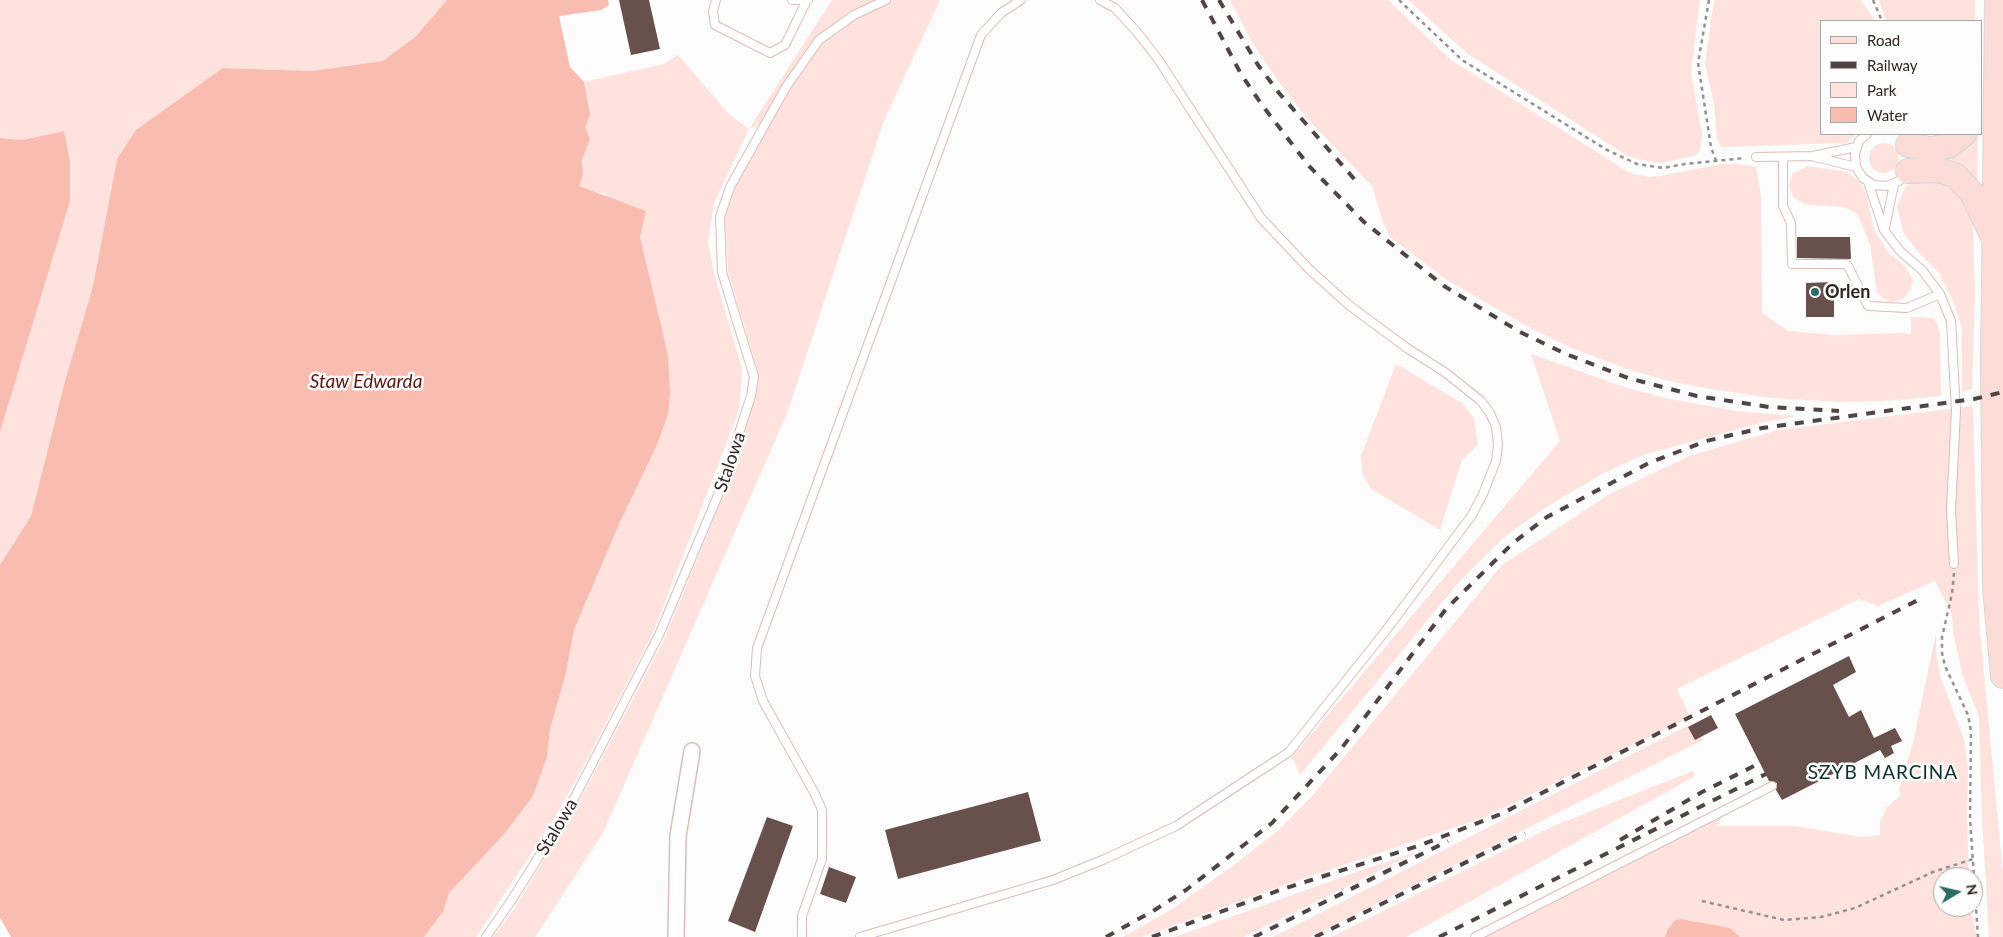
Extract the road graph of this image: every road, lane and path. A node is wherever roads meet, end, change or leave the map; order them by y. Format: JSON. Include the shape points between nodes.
{"nodes":[{"id":1,"x":716,"y":0,"type":"edge"},
{"id":2,"x":792,"y":0,"type":"edge"},
{"id":3,"x":808,"y":0,"type":"edge"},
{"id":4,"x":886,"y":0,"type":"edge"},
{"id":5,"x":1021,"y":0,"type":"edge"},
{"id":6,"x":1100,"y":0,"type":"edge"},
{"id":7,"x":1398,"y":0,"type":"edge"},
{"id":8,"x":1709,"y":0,"type":"edge"},
{"id":9,"x":1873,"y":0,"type":"edge"},
{"id":10,"x":1997,"y":0,"type":"edge"},
{"id":11,"x":1882,"y":20,"type":"edge"},
{"id":12,"x":1996,"y":76,"type":"junction"},
{"id":13,"x":1983,"y":103,"type":"edge"},
{"id":14,"x":1867,"y":135,"type":"edge"},
{"id":15,"x":1963,"y":135,"type":"edge"},
{"id":16,"x":1856,"y":147,"type":"junction"},
{"id":17,"x":1813,"y":156,"type":"junction"},
{"id":18,"x":1756,"y":157,"type":"joint"},
{"id":19,"x":1783,"y":157,"type":"junction"},
{"id":20,"x":1716,"y":160,"type":"junction"},
{"id":21,"x":1906,"y":160,"type":"junction"},
{"id":22,"x":1856,"y":167,"type":"junction"},
{"id":23,"x":1868,"y":182,"type":"junction"},
{"id":24,"x":1884,"y":230,"type":"junction"},
{"id":25,"x":1994,"y":239,"type":"junction"},
{"id":26,"x":1940,"y":294,"type":"junction"},
{"id":27,"x":1954,"y":564,"type":"joint"},
{"id":28,"x":2003,"y":676,"type":"edge"},
{"id":29,"x":692,"y":751,"type":"dead end"},
{"id":30,"x":1772,"y":786,"type":"dead end"},
{"id":31,"x":1973,"y":859,"type":"junction"},
{"id":32,"x":1702,"y":901,"type":"dead end"},
{"id":33,"x":486,"y":937,"type":"edge"},
{"id":34,"x":676,"y":937,"type":"edge"},
{"id":35,"x":802,"y":937,"type":"edge"},
{"id":36,"x":860,"y":937,"type":"edge"},
{"id":37,"x":1475,"y":937,"type":"edge"},
{"id":38,"x":1978,"y":937,"type":"edge"}],
"edges":[{"from":1,"to":3,"type":"lane","via":[[714,19],[719,29],[770,53],[785,46]]},
{"from":2,"to":3,"type":"lane"},
{"from":4,"to":33,"type":"lane","name":"Stalowa","via":[[854,15],[819,40],[786,87],[730,187],[720,217],[722,272],[754,377],[748,406],[721,488],[659,635],[567,812]]},
{"from":5,"to":35,"type":"lane","via":[[1001,13],[981,35],[757,648],[755,676],[763,701],[822,810],[822,859],[802,916]]},
{"from":6,"to":36,"type":"lane","via":[[1115,8],[1158,59],[1261,218],[1350,306],[1481,401],[1496,427],[1496,461],[1472,515],[1289,752],[1176,826],[1104,859],[1045,883]]},
{"from":7,"to":20,"type":"path","via":[[1462,60],[1607,150],[1649,168]]},
{"from":8,"to":20,"type":"path","via":[[1698,63],[1711,147]]},
{"from":9,"to":11,"type":"path"},
{"from":10,"to":12,"type":"main road"},
{"from":12,"to":13,"type":"main road"},
{"from":12,"to":25,"type":"main road"},
{"from":14,"to":16,"type":"lane"},
{"from":15,"to":21,"type":"main road","via":[[1948,146],[1930,149]]},
{"from":16,"to":17,"type":"lane"},
{"from":16,"to":22,"type":"lane"},
{"from":17,"to":19,"type":"lane"},
{"from":17,"to":22,"type":"lane"},
{"from":18,"to":19,"type":"lane"},
{"from":18,"to":20,"type":"path"},
{"from":19,"to":26,"type":"lane","via":[[1782,206],[1791,223],[1792,264],[1847,264],[1868,306],[1907,308]]},
{"from":21,"to":23,"type":"lane","via":[[1880,186]]},
{"from":21,"to":24,"type":"lane"},
{"from":21,"to":25,"type":"main road","via":[[1956,176],[1972,193]]},
{"from":22,"to":23,"type":"lane"},
{"from":23,"to":24,"type":"lane"},
{"from":24,"to":26,"type":"lane"},
{"from":25,"to":28,"type":"main road","via":[[1995,588]]},
{"from":26,"to":27,"type":"lane","via":[[1951,321],[1954,347],[1956,411],[1951,510]]},
{"from":27,"to":31,"type":"path","via":[[1942,653],[1968,715],[1971,731]]},
{"from":29,"to":34,"type":"street","via":[[678,836]]},
{"from":30,"to":37,"type":"lane"},
{"from":31,"to":32,"type":"path","via":[[1933,872],[1855,908],[1821,918],[1784,920]]},
{"from":31,"to":38,"type":"path"}]}
